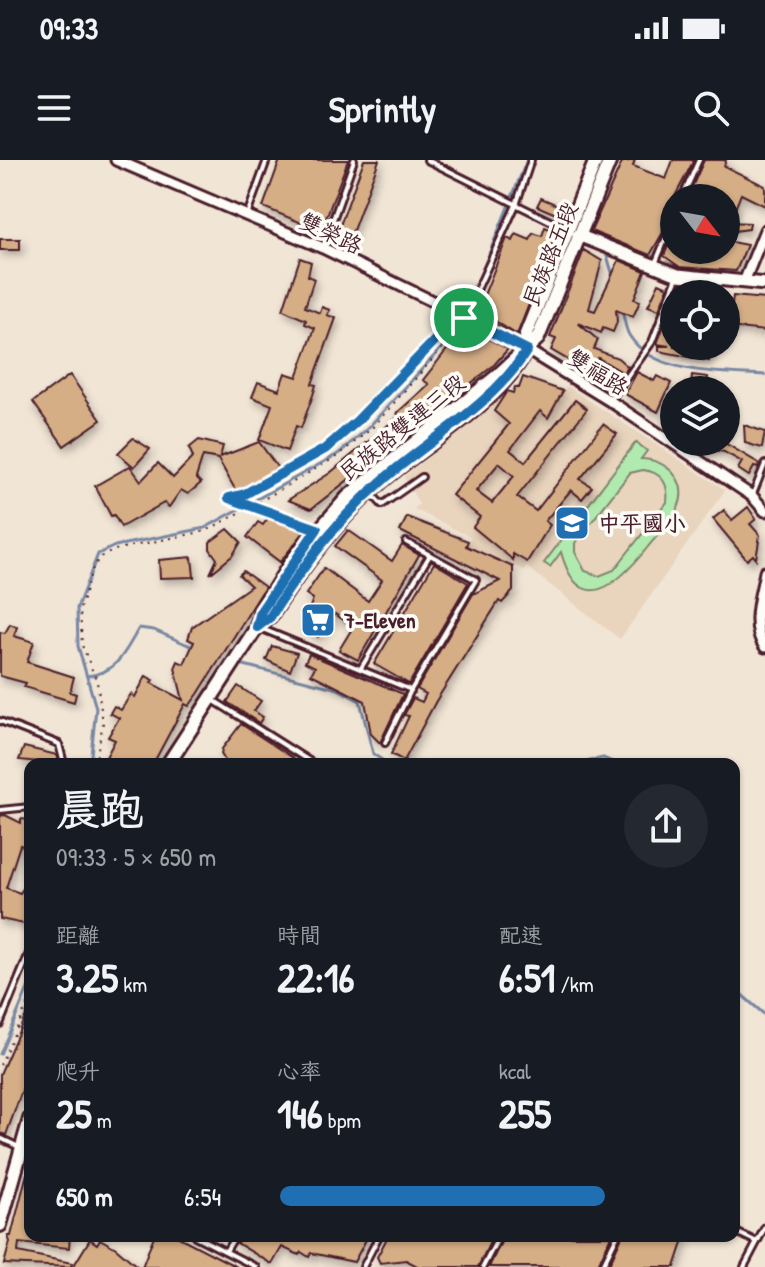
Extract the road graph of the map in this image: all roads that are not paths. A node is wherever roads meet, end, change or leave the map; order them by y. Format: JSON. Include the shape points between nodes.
{"nodes":[{"id":1,"x":116,"y":160,"type":"edge"},
{"id":2,"x":267,"y":160,"type":"edge"},
{"id":3,"x":354,"y":160,"type":"edge"},
{"id":4,"x":427,"y":160,"type":"edge"},
{"id":5,"x":531,"y":160,"type":"edge"},
{"id":6,"x":596,"y":160,"type":"edge"},
{"id":7,"x":610,"y":160,"type":"edge"},
{"id":8,"x":699,"y":160,"type":"edge"},
{"id":9,"x":688,"y":184,"type":"edge"},
{"id":10,"x":516,"y":205,"type":"junction"},
{"id":11,"x":247,"y":215,"type":"junction"},
{"id":12,"x":765,"y":230,"type":"edge"},
{"id":13,"x":573,"y":232,"type":"junction"},
{"id":14,"x":323,"y":248,"type":"junction"},
{"id":15,"x":660,"y":252,"type":"edge"},
{"id":16,"x":654,"y":267,"type":"junction"},
{"id":17,"x":678,"y":275,"type":"junction"},
{"id":18,"x":744,"y":282,"type":"junction"},
{"id":19,"x":765,"y":284,"type":"edge"},
{"id":20,"x":454,"y":313,"type":"junction"},
{"id":21,"x":464,"y":318,"type":"junction"},
{"id":22,"x":527,"y":350,"type":"junction"},
{"id":23,"x":610,"y":401,"type":"junction"},
{"id":24,"x":765,"y":464,"type":"edge"},
{"id":25,"x":422,"y":477,"type":"dead end"},
{"id":26,"x":366,"y":487,"type":"junction"},
{"id":27,"x":752,"y":496,"type":"junction"},
{"id":28,"x":765,"y":511,"type":"edge"},
{"id":29,"x":322,"y":532,"type":"junction"},
{"id":30,"x":406,"y":542,"type":"dead end"},
{"id":31,"x":430,"y":555,"type":"junction"},
{"id":32,"x":765,"y":572,"type":"edge"},
{"id":33,"x":257,"y":627,"type":"junction"},
{"id":34,"x":765,"y":647,"type":"edge"},
{"id":35,"x":361,"y":668,"type":"junction"},
{"id":36,"x":411,"y":690,"type":"junction"},
{"id":37,"x":211,"y":698,"type":"junction"},
{"id":38,"x":0,"y":721,"type":"edge"},
{"id":39,"x":385,"y":743,"type":"dead end"},
{"id":40,"x":62,"y":758,"type":"edge"},
{"id":41,"x":172,"y":758,"type":"edge"},
{"id":42,"x":305,"y":758,"type":"edge"},
{"id":43,"x":24,"y":808,"type":"edge"},
{"id":44,"x":0,"y":810,"type":"edge"},
{"id":45,"x":24,"y":966,"type":"edge"},
{"id":46,"x":0,"y":1024,"type":"edge"},
{"id":47,"x":0,"y":1138,"type":"edge"},
{"id":48,"x":24,"y":1143,"type":"edge"},
{"id":49,"x":0,"y":1225,"type":"edge"},
{"id":50,"x":765,"y":1227,"type":"edge"},
{"id":51,"x":740,"y":1234,"type":"edge"},
{"id":52,"x":206,"y":1242,"type":"edge"},
{"id":53,"x":231,"y":1242,"type":"edge"},
{"id":54,"x":376,"y":1242,"type":"edge"},
{"id":55,"x":496,"y":1242,"type":"edge"},
{"id":56,"x":614,"y":1242,"type":"edge"},
{"id":57,"x":757,"y":1242,"type":"junction"},
{"id":58,"x":225,"y":1252,"type":"junction"},
{"id":59,"x":256,"y":1267,"type":"edge"},
{"id":60,"x":363,"y":1267,"type":"edge"},
{"id":61,"x":483,"y":1267,"type":"edge"},
{"id":62,"x":602,"y":1267,"type":"edge"},
{"id":63,"x":744,"y":1267,"type":"edge"}],
"edges":[{"from":1,"to":11,"type":"street","name":"雙榮路"},
{"from":2,"to":11,"type":"lane"},
{"from":3,"to":14,"type":"lane"},
{"from":4,"to":10,"type":"lane"},
{"from":5,"to":10,"type":"lane"},
{"from":6,"to":13,"type":"main road","name":"民族路五段"},
{"from":7,"to":13,"type":"main road","name":"民族路五段"},
{"from":8,"to":9,"type":"lane"},
{"from":10,"to":13,"type":"lane"},
{"from":10,"to":21,"type":"lane"},
{"from":11,"to":14,"type":"street","name":"雙榮路"},
{"from":12,"to":18,"type":"street"},
{"from":13,"to":16,"type":"street"},
{"from":13,"to":22,"type":"main road","name":"民族路五段","via":[[538,338]]},
{"from":14,"to":20,"type":"street","name":"雙榮路"},
{"from":15,"to":16,"type":"lane"},
{"from":16,"to":17,"type":"street"},
{"from":17,"to":18,"type":"street"},
{"from":17,"to":23,"type":"lane","via":[[652,342]]},
{"from":18,"to":19,"type":"street"},
{"from":20,"to":21,"type":"street","name":"雙榮路"},
{"from":20,"to":29,"type":"lane","via":[[447,328],[342,436],[284,474],[229,498]]},
{"from":21,"to":22,"type":"street","name":"雙榮路"},
{"from":22,"to":23,"type":"street","name":"雙福路"},
{"from":22,"to":26,"type":"main road","name":"民族路雙連三段","via":[[502,384]]},
{"from":23,"to":27,"type":"street","name":"雙福路"},
{"from":24,"to":27,"type":"lane"},
{"from":25,"to":26,"type":"lane","via":[[382,505]]},
{"from":26,"to":29,"type":"main road","name":"民族路雙連三段"},
{"from":27,"to":28,"type":"street","name":"雙福路"},
{"from":29,"to":33,"type":"main road","name":"民族路雙連三段","via":[[270,617]]},
{"from":30,"to":31,"type":"lane"},
{"from":31,"to":35,"type":"lane"},
{"from":31,"to":36,"type":"lane","via":[[476,580]]},
{"from":32,"to":34,"type":"street","via":[[756,622]]},
{"from":33,"to":35,"type":"lane"},
{"from":33,"to":37,"type":"main road","name":"民族路雙連三段"},
{"from":35,"to":36,"type":"lane"},
{"from":36,"to":39,"type":"lane"},
{"from":37,"to":41,"type":"main road","name":"民族路雙連三段"},
{"from":37,"to":42,"type":"lane"},
{"from":38,"to":40,"type":"lane","via":[[59,744]]},
{"from":43,"to":44,"type":"lane"},
{"from":45,"to":46,"type":"lane"},
{"from":47,"to":48,"type":"lane"},
{"from":48,"to":49,"type":"main road"},
{"from":50,"to":57,"type":"lane"},
{"from":51,"to":57,"type":"lane"},
{"from":52,"to":58,"type":"lane"},
{"from":53,"to":58,"type":"lane"},
{"from":54,"to":60,"type":"lane"},
{"from":55,"to":61,"type":"lane"},
{"from":56,"to":62,"type":"lane"},
{"from":57,"to":63,"type":"lane"},
{"from":58,"to":59,"type":"lane"}]}
